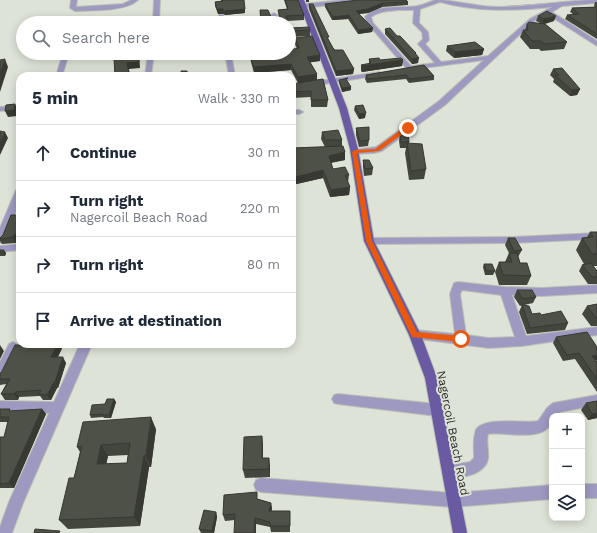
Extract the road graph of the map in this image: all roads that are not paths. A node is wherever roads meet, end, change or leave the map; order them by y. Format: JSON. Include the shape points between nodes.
{"nodes":[{"id":1,"x":74,"y":0,"type":"edge"},
{"id":2,"x":135,"y":0,"type":"edge"},
{"id":3,"x":157,"y":0,"type":"edge"},
{"id":4,"x":359,"y":0,"type":"edge"},
{"id":5,"x":440,"y":0,"type":"edge"},
{"id":6,"x":342,"y":1,"type":"edge"},
{"id":7,"x":597,"y":1,"type":"edge"},
{"id":8,"x":302,"y":3,"type":"edge"},
{"id":9,"x":562,"y":4,"type":"junction"},
{"id":10,"x":417,"y":8,"type":"junction"},
{"id":11,"x":548,"y":12,"type":"junction"},
{"id":12,"x":156,"y":16,"type":"edge"},
{"id":13,"x":315,"y":39,"type":"junction"},
{"id":14,"x":296,"y":40,"type":"edge"},
{"id":15,"x":597,"y":44,"type":"edge"},
{"id":16,"x":490,"y":58,"type":"junction"},
{"id":17,"x":64,"y":60,"type":"edge"},
{"id":18,"x":150,"y":60,"type":"edge"},
{"id":19,"x":229,"y":60,"type":"edge"},
{"id":20,"x":440,"y":64,"type":"junction"},
{"id":21,"x":410,"y":69,"type":"junction"},
{"id":22,"x":402,"y":70,"type":"edge"},
{"id":23,"x":60,"y":72,"type":"edge"},
{"id":24,"x":149,"y":72,"type":"edge"},
{"id":25,"x":231,"y":72,"type":"edge"},
{"id":26,"x":387,"y":72,"type":"edge"},
{"id":27,"x":333,"y":81,"type":"junction"},
{"id":28,"x":296,"y":86,"type":"edge"},
{"id":29,"x":16,"y":107,"type":"edge"},
{"id":30,"x":0,"y":109,"type":"edge"},
{"id":31,"x":352,"y":150,"type":"junction"},
{"id":32,"x":16,"y":200,"type":"edge"},
{"id":33,"x":16,"y":217,"type":"edge"},
{"id":34,"x":9,"y":218,"type":"junction"},
{"id":35,"x":597,"y":236,"type":"edge"},
{"id":36,"x":0,"y":240,"type":"edge"},
{"id":37,"x":369,"y":241,"type":"junction"},
{"id":38,"x":16,"y":247,"type":"edge"},
{"id":39,"x":0,"y":249,"type":"edge"},
{"id":40,"x":597,"y":289,"type":"edge"},
{"id":41,"x":505,"y":291,"type":"junction"},
{"id":42,"x":597,"y":331,"type":"edge"},
{"id":43,"x":415,"y":335,"type":"junction"},
{"id":44,"x":461,"y":339,"type":"junction"},
{"id":45,"x":522,"y":341,"type":"junction"},
{"id":46,"x":14,"y":346,"type":"edge"},
{"id":47,"x":84,"y":348,"type":"edge"},
{"id":48,"x":0,"y":374,"type":"edge"},
{"id":49,"x":338,"y":399,"type":"dead end"},
{"id":50,"x":597,"y":400,"type":"edge"},
{"id":51,"x":0,"y":407,"type":"edge"},
{"id":52,"x":58,"y":408,"type":"junction"},
{"id":53,"x":437,"y":410,"type":"junction"},
{"id":54,"x":449,"y":471,"type":"junction"},
{"id":55,"x":261,"y":485,"type":"dead end"},
{"id":56,"x":585,"y":491,"type":"edge"},
{"id":57,"x":549,"y":492,"type":"edge"},
{"id":58,"x":597,"y":492,"type":"edge"},
{"id":59,"x":453,"y":500,"type":"junction"},
{"id":60,"x":5,"y":533,"type":"edge"},
{"id":61,"x":460,"y":533,"type":"edge"}],
"edges":[{"from":1,"to":2,"type":"street","via":[[75,10],[124,6]]},
{"from":3,"to":12,"type":"street"},
{"from":4,"to":6,"type":"street"},
{"from":5,"to":9,"type":"street","via":[[466,7],[490,9]]},
{"from":5,"to":10,"type":"street"},
{"from":6,"to":8,"type":"street"},
{"from":7,"to":9,"type":"street"},
{"from":8,"to":13,"type":"main road","name":"Nagercoil Beach Road"},
{"from":9,"to":11,"type":"street"},
{"from":10,"to":20,"type":"street","via":[[416,22],[425,32],[426,40],[421,44]]},
{"from":10,"to":21,"type":"street","via":[[391,9],[370,14],[368,17],[370,23]]},
{"from":11,"to":15,"type":"street"},
{"from":11,"to":16,"type":"street","via":[[532,20]]},
{"from":13,"to":14,"type":"street"},
{"from":13,"to":27,"type":"main road","name":"Nagercoil Beach Road"},
{"from":16,"to":20,"type":"street"},
{"from":16,"to":31,"type":"street","via":[[442,103],[379,149]]},
{"from":17,"to":23,"type":"street"},
{"from":18,"to":24,"type":"street"},
{"from":19,"to":25,"type":"street"},
{"from":20,"to":21,"type":"street"},
{"from":21,"to":22,"type":"street"},
{"from":26,"to":27,"type":"street"},
{"from":27,"to":28,"type":"street"},
{"from":27,"to":31,"type":"main road","name":"Nagercoil Beach Road","via":[[343,108]]},
{"from":29,"to":30,"type":"street"},
{"from":31,"to":37,"type":"main road","name":"Nagercoil Beach Road"},
{"from":32,"to":34,"type":"street"},
{"from":33,"to":34,"type":"street"},
{"from":34,"to":36,"type":"street"},
{"from":35,"to":37,"type":"street","via":[[513,240]]},
{"from":37,"to":43,"type":"main road","name":"Nagercoil Beach Road"},
{"from":38,"to":39,"type":"street"},
{"from":40,"to":41,"type":"street"},
{"from":41,"to":44,"type":"street","via":[[458,286],[455,294]]},
{"from":41,"to":45,"type":"street"},
{"from":42,"to":45,"type":"street"},
{"from":43,"to":44,"type":"street"},
{"from":43,"to":53,"type":"main road","name":"Nagercoil Beach Road","via":[[431,378]]},
{"from":44,"to":45,"type":"street","via":[[489,343]]},
{"from":46,"to":48,"type":"street"},
{"from":47,"to":52,"type":"street"},
{"from":49,"to":53,"type":"street"},
{"from":50,"to":54,"type":"street","via":[[557,407],[552,410],[546,423],[541,427],[485,429],[481,433],[478,464],[473,468]]},
{"from":51,"to":52,"type":"street"},
{"from":52,"to":60,"type":"street"},
{"from":53,"to":54,"type":"main road","name":"Nagercoil Beach Road"},
{"from":54,"to":59,"type":"main road","name":"Nagercoil Beach Road"},
{"from":55,"to":59,"type":"street"},
{"from":56,"to":58,"type":"street"},
{"from":57,"to":59,"type":"street"},
{"from":59,"to":61,"type":"main road","name":"Nagercoil Beach Road"}]}
